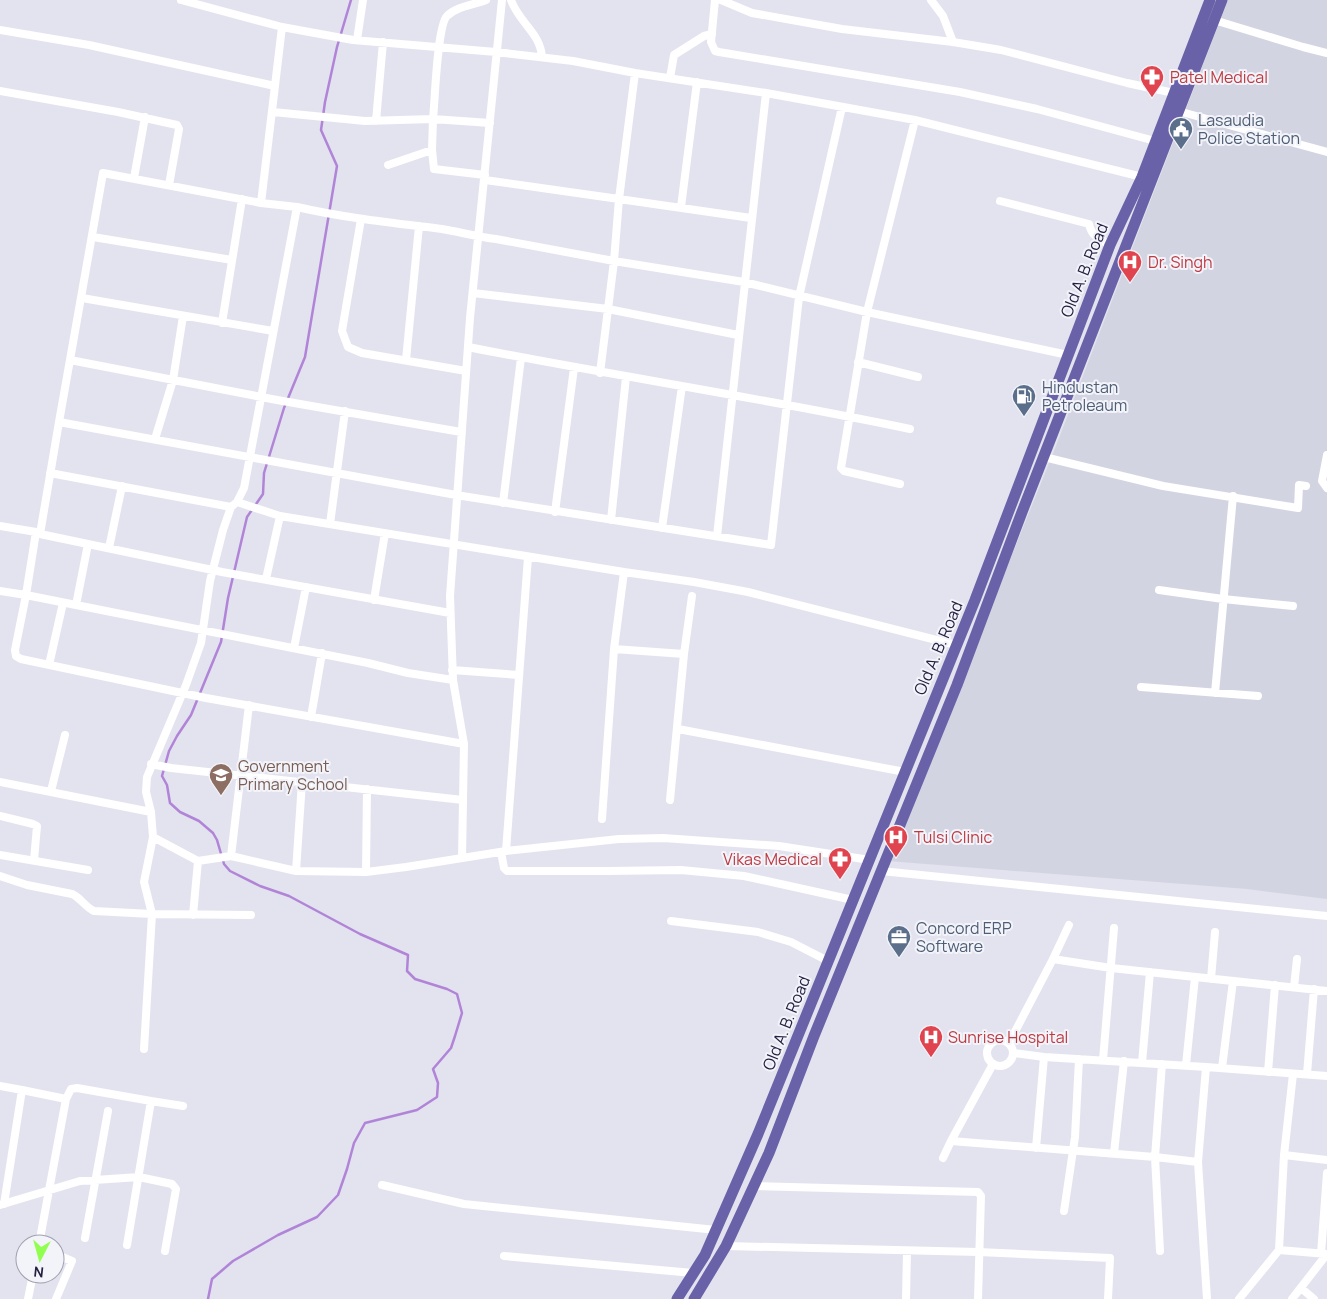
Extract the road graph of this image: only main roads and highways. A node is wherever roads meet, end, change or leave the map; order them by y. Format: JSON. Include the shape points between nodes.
{"nodes":[{"id":1,"x":1210,"y":0,"type":"edge"},
{"id":2,"x":1222,"y":0,"type":"edge"},
{"id":3,"x":758,"y":1134,"type":"junction"},
{"id":4,"x":773,"y":1141,"type":"junction"},
{"id":5,"x":677,"y":1299,"type":"edge"},
{"id":6,"x":694,"y":1299,"type":"edge"}],
"edges":[{"from":1,"to":3,"type":"main road","name":"Old A. B. Road","via":[[1142,178],[1110,245],[975,600]]},
{"from":2,"to":4,"type":"main road","name":"Old A. B. Road","via":[[957,685]]},
{"from":3,"to":4,"type":"main road"},
{"from":3,"to":5,"type":"main road","name":"Old A. B. Road","via":[[705,1255]]},
{"from":4,"to":6,"type":"main road","name":"Old A. B. Road","via":[[726,1246]]}]}
